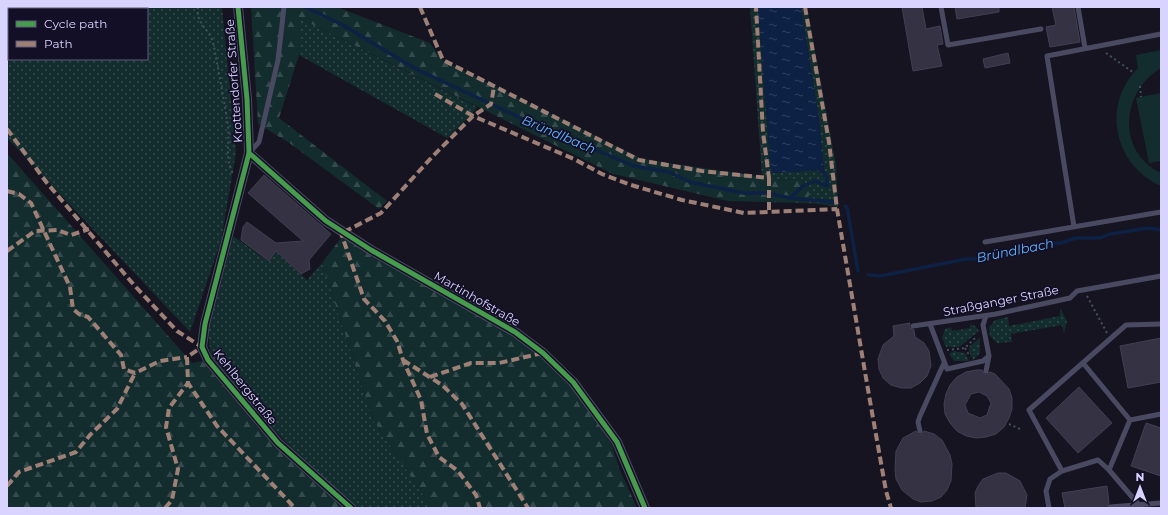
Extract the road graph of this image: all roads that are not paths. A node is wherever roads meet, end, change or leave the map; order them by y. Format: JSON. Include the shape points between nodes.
{"nodes":[{"id":1,"x":238,"y":7,"type":"edge"},
{"id":2,"x":284,"y":7,"type":"edge"},
{"id":3,"x":941,"y":7,"type":"edge"},
{"id":4,"x":1078,"y":7,"type":"edge"},
{"id":5,"x":1041,"y":29,"type":"dead end"},
{"id":6,"x":1161,"y":34,"type":"edge"},
{"id":7,"x":1085,"y":48,"type":"junction"},
{"id":8,"x":249,"y":153,"type":"junction"},
{"id":9,"x":1161,"y":212,"type":"edge"},
{"id":10,"x":1074,"y":227,"type":"junction"},
{"id":11,"x":985,"y":242,"type":"dead end"},
{"id":12,"x":1161,"y":276,"type":"edge"},
{"id":13,"x":986,"y":316,"type":"junction"},
{"id":14,"x":930,"y":324,"type":"junction"},
{"id":15,"x":1161,"y":324,"type":"edge"},
{"id":16,"x":913,"y":326,"type":"dead end"},
{"id":17,"x":989,"y":356,"type":"junction"},
{"id":18,"x":944,"y":362,"type":"junction"},
{"id":19,"x":1083,"y":363,"type":"junction"},
{"id":20,"x":986,"y":371,"type":"dead end"},
{"id":21,"x":1161,"y":414,"type":"edge"},
{"id":22,"x":1130,"y":420,"type":"junction"},
{"id":23,"x":920,"y":431,"type":"dead end"},
{"id":24,"x":1109,"y":470,"type":"junction"},
{"id":25,"x":1062,"y":471,"type":"junction"},
{"id":26,"x":1161,"y":503,"type":"edge"},
{"id":27,"x":1142,"y":506,"type":"edge"},
{"id":28,"x":1110,"y":507,"type":"edge"},
{"id":29,"x":351,"y":508,"type":"edge"},
{"id":30,"x":645,"y":508,"type":"edge"},
{"id":31,"x":1049,"y":508,"type":"edge"}],
"edges":[{"from":1,"to":8,"type":"street","name":"Krottendorfer Straße","via":[[247,99]]},
{"from":2,"to":8,"type":"lane","via":[[278,60],[259,142]]},
{"from":3,"to":5,"type":"lane","via":[[948,45]]},
{"from":4,"to":7,"type":"lane"},
{"from":6,"to":7,"type":"lane"},
{"from":7,"to":10,"type":"lane","via":[[1047,56]]},
{"from":8,"to":29,"type":"street","name":"Kehlbergstraße","via":[[205,324],[202,347],[208,360],[278,443]]},
{"from":8,"to":30,"type":"street","name":"Martinhofstraße","via":[[326,220],[371,250],[515,332],[543,353],[573,382],[617,442]]},
{"from":9,"to":10,"type":"lane"},
{"from":10,"to":11,"type":"lane"},
{"from":12,"to":13,"type":"lane","name":"Straßganger Straße","via":[[1077,291],[1070,298]]},
{"from":13,"to":14,"type":"lane","name":"Straßganger Straße"},
{"from":13,"to":17,"type":"lane","via":[[983,325]]},
{"from":14,"to":16,"type":"lane","name":"Straßganger Straße"},
{"from":14,"to":18,"type":"lane"},
{"from":15,"to":19,"type":"lane","via":[[1126,325]]},
{"from":17,"to":18,"type":"lane","via":[[983,361],[947,369]]},
{"from":17,"to":20,"type":"lane"},
{"from":18,"to":23,"type":"lane","via":[[920,416]]},
{"from":19,"to":22,"type":"lane"},
{"from":19,"to":25,"type":"lane","via":[[1029,410]]},
{"from":21,"to":22,"type":"lane"},
{"from":22,"to":24,"type":"lane"},
{"from":24,"to":25,"type":"lane","via":[[1098,460]]},
{"from":24,"to":27,"type":"lane"},
{"from":25,"to":31,"type":"lane","via":[[1050,479],[1046,492]]},
{"from":26,"to":27,"type":"lane"},
{"from":27,"to":28,"type":"lane"}]}
